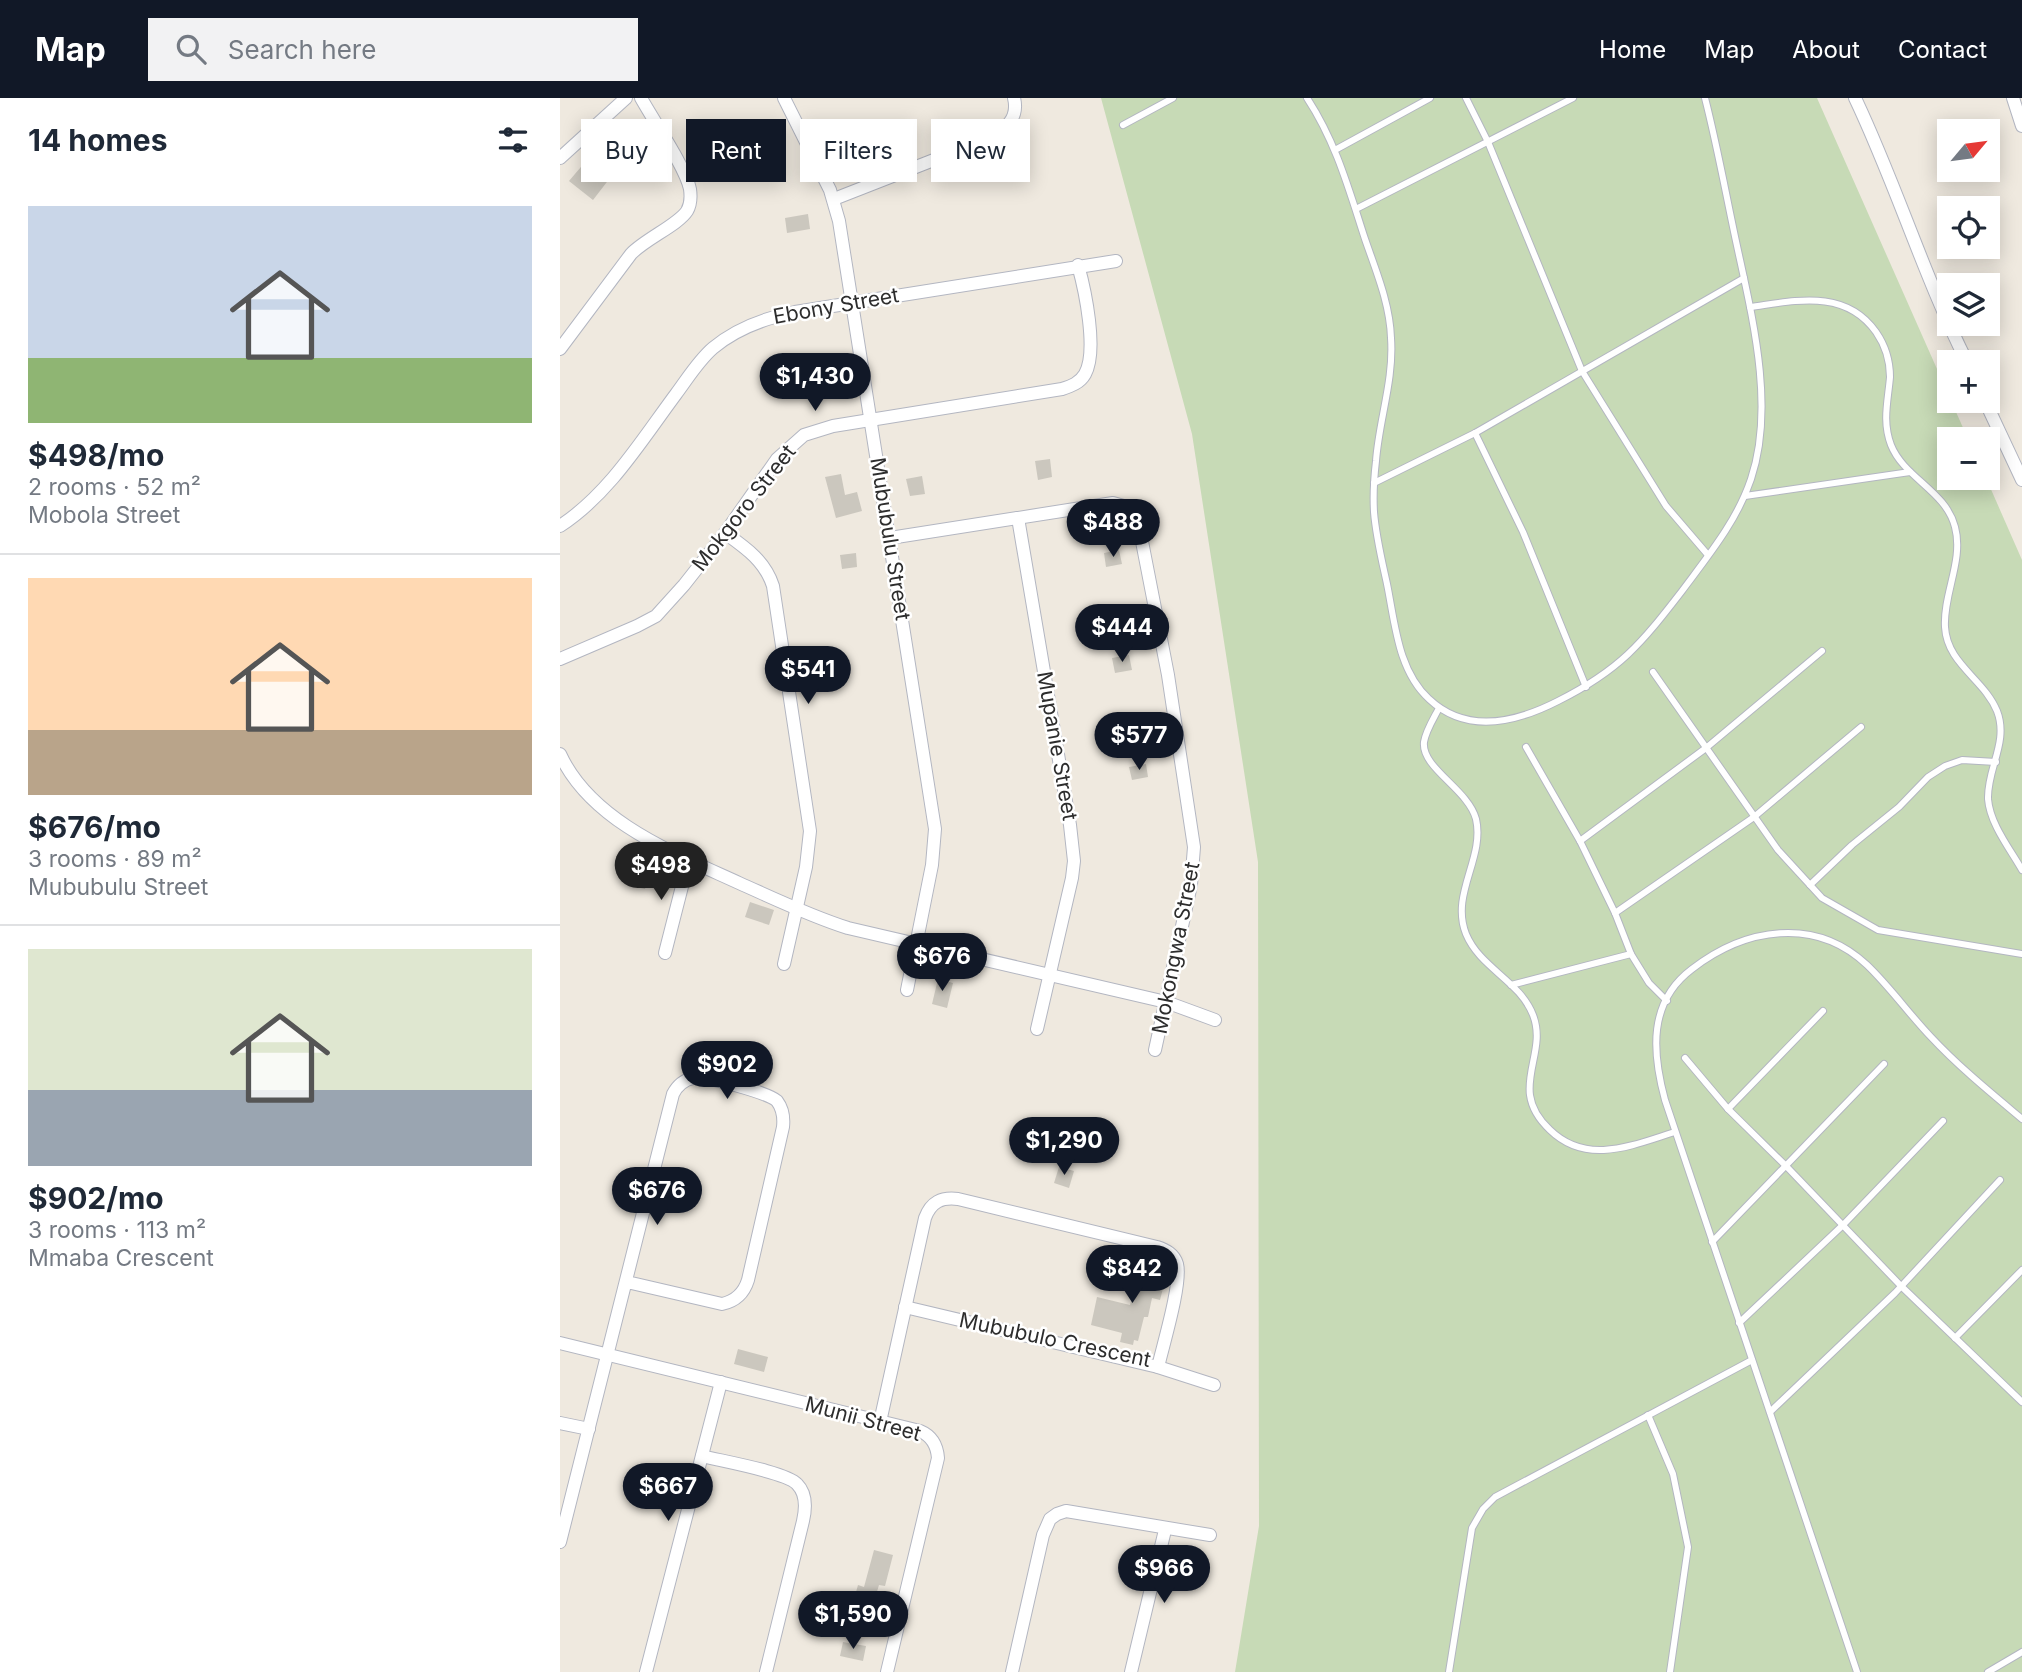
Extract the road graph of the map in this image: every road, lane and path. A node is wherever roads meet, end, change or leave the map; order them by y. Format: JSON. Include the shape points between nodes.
{"nodes":[{"id":1,"x":626,"y":98,"type":"edge"},
{"id":2,"x":641,"y":98,"type":"edge"},
{"id":3,"x":784,"y":98,"type":"edge"},
{"id":4,"x":1014,"y":98,"type":"edge"},
{"id":5,"x":1173,"y":98,"type":"edge"},
{"id":6,"x":1307,"y":98,"type":"edge"},
{"id":7,"x":1430,"y":98,"type":"edge"},
{"id":8,"x":1466,"y":98,"type":"edge"},
{"id":9,"x":1573,"y":98,"type":"edge"},
{"id":10,"x":1705,"y":98,"type":"edge"},
{"id":11,"x":1855,"y":98,"type":"edge"},
{"id":12,"x":2013,"y":98,"type":"edge"},
{"id":13,"x":1123,"y":125,"type":"dead end"},
{"id":14,"x":2022,"y":126,"type":"edge"},
{"id":15,"x":1488,"y":142,"type":"junction"},
{"id":16,"x":1335,"y":150,"type":"junction"},
{"id":17,"x":560,"y":158,"type":"edge"},
{"id":18,"x":834,"y":199,"type":"junction"},
{"id":19,"x":1356,"y":209,"type":"junction"},
{"id":20,"x":1116,"y":261,"type":"dead end"},
{"id":21,"x":1078,"y":265,"type":"junction"},
{"id":22,"x":1744,"y":278,"type":"junction"},
{"id":23,"x":852,"y":302,"type":"junction"},
{"id":24,"x":1750,"y":307,"type":"junction"},
{"id":25,"x":560,"y":349,"type":"edge"},
{"id":26,"x":1962,"y":350,"type":"edge"},
{"id":27,"x":1582,"y":371,"type":"junction"},
{"id":28,"x":1991,"y":413,"type":"edge"},
{"id":29,"x":871,"y":419,"type":"junction"},
{"id":30,"x":1475,"y":433,"type":"junction"},
{"id":31,"x":1910,"y":472,"type":"junction"},
{"id":32,"x":2022,"y":480,"type":"edge"},
{"id":33,"x":1374,"y":483,"type":"junction"},
{"id":34,"x":1745,"y":496,"type":"junction"},
{"id":35,"x":1018,"y":518,"type":"junction"},
{"id":36,"x":560,"y":526,"type":"edge"},
{"id":37,"x":725,"y":533,"type":"junction"},
{"id":38,"x":890,"y":538,"type":"junction"},
{"id":39,"x":1708,"y":555,"type":"junction"},
{"id":40,"x":1822,"y":651,"type":"dead end"},
{"id":41,"x":560,"y":659,"type":"edge"},
{"id":42,"x":1653,"y":672,"type":"dead end"},
{"id":43,"x":1586,"y":687,"type":"junction"},
{"id":44,"x":1439,"y":708,"type":"junction"},
{"id":45,"x":1861,"y":727,"type":"dead end"},
{"id":46,"x":1527,"y":747,"type":"dead end"},
{"id":47,"x":1706,"y":748,"type":"junction"},
{"id":48,"x":560,"y":754,"type":"edge"},
{"id":49,"x":1996,"y":762,"type":"junction"},
{"id":50,"x":1754,"y":817,"type":"junction"},
{"id":51,"x":1580,"y":841,"type":"junction"},
{"id":52,"x":688,"y":859,"type":"junction"},
{"id":53,"x":2022,"y":870,"type":"edge"},
{"id":54,"x":1810,"y":886,"type":"junction"},
{"id":55,"x":796,"y":909,"type":"junction"},
{"id":56,"x":1615,"y":914,"type":"junction"},
{"id":57,"x":915,"y":943,"type":"junction"},
{"id":58,"x":665,"y":953,"type":"dead end"},
{"id":59,"x":1631,"y":954,"type":"junction"},
{"id":60,"x":2022,"y":954,"type":"edge"},
{"id":61,"x":784,"y":964,"type":"dead end"},
{"id":62,"x":1049,"y":974,"type":"junction"},
{"id":63,"x":1511,"y":985,"type":"junction"},
{"id":64,"x":907,"y":990,"type":"dead end"},
{"id":65,"x":1667,"y":1001,"type":"junction"},
{"id":66,"x":1166,"y":1002,"type":"junction"},
{"id":67,"x":1823,"y":1011,"type":"dead end"},
{"id":68,"x":1215,"y":1020,"type":"dead end"},
{"id":69,"x":1037,"y":1029,"type":"dead end"},
{"id":70,"x":1156,"y":1050,"type":"dead end"},
{"id":71,"x":1685,"y":1058,"type":"dead end"},
{"id":72,"x":1884,"y":1065,"type":"dead end"},
{"id":73,"x":1728,"y":1109,"type":"junction"},
{"id":74,"x":2022,"y":1119,"type":"edge"},
{"id":75,"x":1943,"y":1121,"type":"dead end"},
{"id":76,"x":1675,"y":1132,"type":"junction"},
{"id":77,"x":1787,"y":1167,"type":"junction"},
{"id":78,"x":2000,"y":1180,"type":"dead end"},
{"id":79,"x":1843,"y":1225,"type":"junction"},
{"id":80,"x":1712,"y":1242,"type":"junction"},
{"id":81,"x":2022,"y":1270,"type":"edge"},
{"id":82,"x":626,"y":1282,"type":"junction"},
{"id":83,"x":1901,"y":1286,"type":"junction"},
{"id":84,"x":905,"y":1307,"type":"junction"},
{"id":85,"x":1739,"y":1323,"type":"junction"},
{"id":86,"x":1955,"y":1338,"type":"junction"},
{"id":87,"x":560,"y":1342,"type":"edge"},
{"id":88,"x":608,"y":1354,"type":"junction"},
{"id":89,"x":1752,"y":1360,"type":"junction"},
{"id":90,"x":1158,"y":1367,"type":"junction"},
{"id":91,"x":721,"y":1382,"type":"junction"},
{"id":92,"x":1214,"y":1385,"type":"dead end"},
{"id":93,"x":2022,"y":1402,"type":"edge"},
{"id":94,"x":1770,"y":1412,"type":"junction"},
{"id":95,"x":1648,"y":1415,"type":"junction"},
{"id":96,"x":880,"y":1422,"type":"junction"},
{"id":97,"x":560,"y":1423,"type":"edge"},
{"id":98,"x":589,"y":1429,"type":"junction"},
{"id":99,"x":702,"y":1456,"type":"junction"},
{"id":100,"x":1165,"y":1530,"type":"junction"},
{"id":101,"x":1210,"y":1535,"type":"dead end"},
{"id":102,"x":560,"y":1542,"type":"edge"},
{"id":103,"x":2022,"y":1652,"type":"edge"},
{"id":104,"x":892,"y":1671,"type":"edge"},
{"id":105,"x":646,"y":1672,"type":"edge"},
{"id":106,"x":766,"y":1672,"type":"edge"},
{"id":107,"x":1012,"y":1672,"type":"edge"},
{"id":108,"x":1131,"y":1672,"type":"edge"},
{"id":109,"x":1449,"y":1672,"type":"edge"},
{"id":110,"x":1671,"y":1672,"type":"edge"},
{"id":111,"x":1857,"y":1672,"type":"edge"},
{"id":112,"x":1988,"y":1672,"type":"edge"}],
"edges":[{"from":1,"to":17,"type":"street"},
{"from":2,"to":25,"type":"street","via":[[687,180],[691,201],[680,218],[631,254]]},
{"from":3,"to":18,"type":"street","name":"Mububulu Street"},
{"from":4,"to":18,"type":"street","via":[[1014,118],[990,138]]},
{"from":5,"to":13,"type":"lane"},
{"from":6,"to":16,"type":"lane"},
{"from":7,"to":16,"type":"lane"},
{"from":8,"to":15,"type":"lane"},
{"from":9,"to":15,"type":"lane"},
{"from":10,"to":22,"type":"lane"},
{"from":11,"to":26,"type":"street"},
{"from":12,"to":14,"type":"street"},
{"from":15,"to":19,"type":"lane"},
{"from":15,"to":27,"type":"lane"},
{"from":16,"to":19,"type":"lane"},
{"from":18,"to":23,"type":"street","name":"Mububulu Street"},
{"from":19,"to":33,"type":"lane","via":[[1381,285],[1391,336],[1389,384]]},
{"from":20,"to":21,"type":"street","name":"Ebony Street"},
{"from":21,"to":23,"type":"street","name":"Ebony Street"},
{"from":21,"to":29,"type":"street","name":"Mokgoro Street","via":[[1089,322],[1088,365],[1079,381],[1062,389]]},
{"from":22,"to":24,"type":"lane"},
{"from":22,"to":27,"type":"lane"},
{"from":23,"to":29,"type":"street","name":"Mububulu Street"},
{"from":23,"to":36,"type":"street","name":"Ebony Street","via":[[753,323],[715,347],[619,471],[591,502]]},
{"from":24,"to":31,"type":"lane","via":[[1829,300],[1852,309],[1870,324],[1889,360],[1888,436]]},
{"from":24,"to":34,"type":"lane","via":[[1763,422]]},
{"from":27,"to":30,"type":"lane"},
{"from":27,"to":39,"type":"lane","via":[[1666,506]]},
{"from":28,"to":32,"type":"street"},
{"from":29,"to":37,"type":"street","name":"Mokgoro Street","via":[[816,430],[790,445]]},
{"from":29,"to":38,"type":"street","name":"Mububulu Street"},
{"from":30,"to":33,"type":"lane"},
{"from":30,"to":43,"type":"lane","via":[[1523,532]]},
{"from":31,"to":34,"type":"lane"},
{"from":31,"to":49,"type":"lane","via":[[1942,502],[1955,526],[1956,551],[1944,628],[1954,656],[1998,713]]},
{"from":33,"to":44,"type":"lane","via":[[1377,537],[1402,654],[1417,686]]},
{"from":34,"to":39,"type":"lane"},
{"from":35,"to":38,"type":"street","name":"Mokongwa Street"},
{"from":35,"to":62,"type":"street","name":"Mupanie Street","via":[[1073,845],[1072,878]]},
{"from":35,"to":66,"type":"street","name":"Mokongwa Street","via":[[1113,503],[1133,512],[1141,530],[1194,847],[1191,885]]},
{"from":37,"to":41,"type":"street","name":"Mokgoro Street","via":[[656,616]]},
{"from":37,"to":55,"type":"street","via":[[760,561],[775,595],[810,831]]},
{"from":38,"to":57,"type":"street","name":"Mububulu Street","via":[[935,830]]},
{"from":39,"to":43,"type":"lane","via":[[1640,644]]},
{"from":40,"to":47,"type":"lane"},
{"from":42,"to":47,"type":"lane"},
{"from":43,"to":44,"type":"lane","via":[[1506,721],[1467,719]]},
{"from":44,"to":63,"type":"lane","via":[[1424,740],[1427,756],[1466,798],[1477,824],[1461,904],[1465,931],[1487,965]]},
{"from":45,"to":50,"type":"lane"},
{"from":46,"to":51,"type":"lane"},
{"from":47,"to":50,"type":"lane"},
{"from":47,"to":51,"type":"lane"},
{"from":48,"to":52,"type":"street","via":[[576,779],[610,813]]},
{"from":49,"to":53,"type":"lane","via":[[1988,803]]},
{"from":49,"to":54,"type":"lane","via":[[1962,760],[1928,777]]},
{"from":50,"to":54,"type":"lane"},
{"from":50,"to":56,"type":"lane"},
{"from":51,"to":56,"type":"lane"},
{"from":52,"to":55,"type":"street"},
{"from":52,"to":58,"type":"street"},
{"from":54,"to":60,"type":"lane","via":[[1822,898],[1878,930]]},
{"from":55,"to":57,"type":"street","via":[[848,928]]},
{"from":55,"to":61,"type":"street"},
{"from":56,"to":59,"type":"lane"},
{"from":57,"to":62,"type":"street"},
{"from":57,"to":64,"type":"street","name":"Mububulu Street"},
{"from":59,"to":63,"type":"lane"},
{"from":59,"to":65,"type":"lane"},
{"from":62,"to":66,"type":"street"},
{"from":62,"to":69,"type":"street","name":"Mupanie Street"},
{"from":63,"to":76,"type":"lane","via":[[1534,1017],[1537,1030],[1529,1088],[1535,1111],[1549,1130],[1573,1146],[1600,1152]]},
{"from":65,"to":74,"type":"lane","via":[[1686,974],[1727,947],[1770,934],[1809,933],[1867,964],[1945,1051]]},
{"from":65,"to":76,"type":"lane","via":[[1656,1032],[1655,1054]]},
{"from":66,"to":68,"type":"street"},
{"from":66,"to":70,"type":"street","name":"Mokongwa Street"},
{"from":67,"to":73,"type":"lane"},
{"from":71,"to":73,"type":"lane"},
{"from":72,"to":77,"type":"lane"},
{"from":73,"to":77,"type":"lane"},
{"from":75,"to":79,"type":"lane"},
{"from":76,"to":80,"type":"lane"},
{"from":77,"to":79,"type":"lane"},
{"from":77,"to":80,"type":"lane"},
{"from":78,"to":83,"type":"lane"},
{"from":79,"to":83,"type":"lane"},
{"from":79,"to":85,"type":"lane"},
{"from":80,"to":85,"type":"lane"},
{"from":81,"to":86,"type":"lane"},
{"from":82,"to":82,"type":"street","via":[[676,1088],[699,1077],[775,1099],[782,1110],[783,1127],[743,1292],[722,1304]]},
{"from":82,"to":88,"type":"street"},
{"from":83,"to":86,"type":"lane"},
{"from":83,"to":94,"type":"lane"},
{"from":84,"to":90,"type":"street","name":"Mububulo Crescent"},
{"from":84,"to":90,"type":"street","name":"Mububulo Crescent","via":[[925,1218],[937,1201],[958,1199],[1049,1219],[1157,1247],[1173,1256],[1177,1278]]},
{"from":84,"to":96,"type":"street","name":"Mububulo Crescent"},
{"from":85,"to":89,"type":"lane"},
{"from":86,"to":93,"type":"lane"},
{"from":87,"to":88,"type":"street","name":"Munii Street"},
{"from":88,"to":91,"type":"street","name":"Munii Street"},
{"from":88,"to":98,"type":"street"},
{"from":89,"to":94,"type":"lane"},
{"from":89,"to":95,"type":"lane"},
{"from":90,"to":92,"type":"street"},
{"from":91,"to":96,"type":"street","name":"Munii Street"},
{"from":91,"to":99,"type":"street"},
{"from":94,"to":111,"type":"lane"},
{"from":95,"to":109,"type":"lane","via":[[1495,1497],[1483,1509],[1472,1528]]},
{"from":95,"to":110,"type":"lane","via":[[1673,1474],[1688,1547]]},
{"from":96,"to":104,"type":"street","name":"Munii Street","via":[[926,1434],[937,1447],[938,1458]]},
{"from":97,"to":98,"type":"street"},
{"from":98,"to":102,"type":"street"},
{"from":99,"to":105,"type":"street"},
{"from":99,"to":106,"type":"street","via":[[792,1479],[806,1504]]},
{"from":100,"to":101,"type":"street"},
{"from":100,"to":107,"type":"street","via":[[1076,1512],[1050,1519]]},
{"from":100,"to":108,"type":"street"},
{"from":103,"to":112,"type":"lane"}]}
